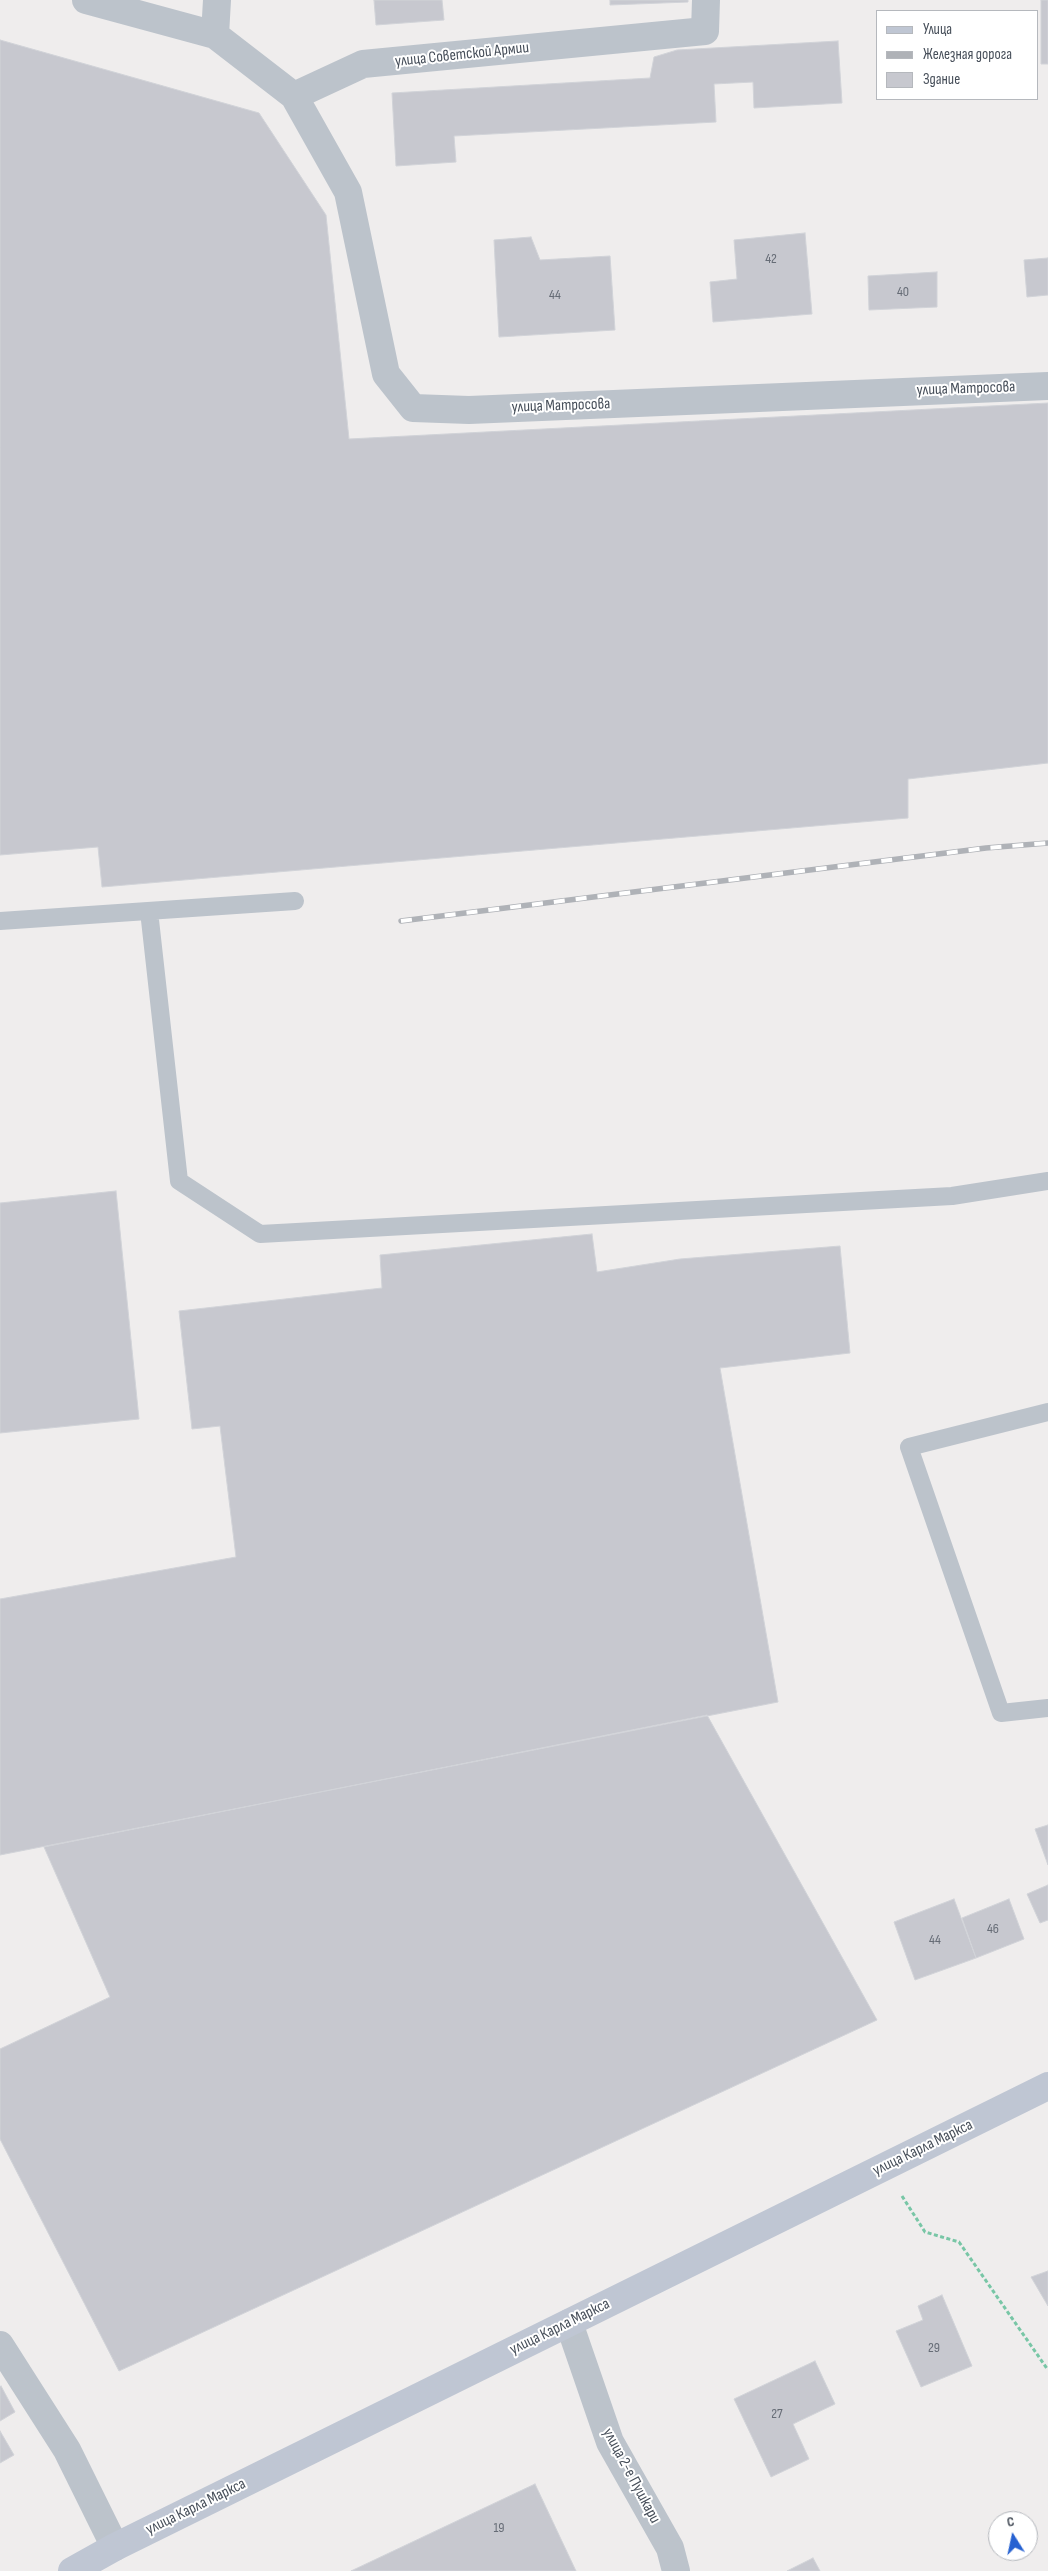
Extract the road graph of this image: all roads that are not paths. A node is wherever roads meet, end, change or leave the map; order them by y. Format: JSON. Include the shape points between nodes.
{"nodes":[{"id":1,"x":86,"y":0,"type":"edge"},
{"id":2,"x":217,"y":0,"type":"edge"},
{"id":3,"x":706,"y":0,"type":"edge"},
{"id":4,"x":215,"y":35,"type":"junction"},
{"id":5,"x":294,"y":96,"type":"junction"},
{"id":6,"x":1048,"y":386,"type":"edge"},
{"id":7,"x":295,"y":901,"type":"dead end"},
{"id":8,"x":149,"y":911,"type":"junction"},
{"id":9,"x":0,"y":921,"type":"edge"},
{"id":10,"x":1048,"y":1182,"type":"edge"},
{"id":11,"x":1048,"y":1412,"type":"edge"},
{"id":12,"x":1048,"y":1708,"type":"edge"},
{"id":13,"x":1048,"y":2086,"type":"edge"},
{"id":14,"x":570,"y":2323,"type":"junction"},
{"id":15,"x":0,"y":2345,"type":"edge"},
{"id":16,"x":115,"y":2547,"type":"junction"},
{"id":17,"x":72,"y":2571,"type":"edge"},
{"id":18,"x":676,"y":2571,"type":"edge"}],
"edges":[{"from":1,"to":4,"type":"street"},
{"from":2,"to":4,"type":"street"},
{"from":3,"to":5,"type":"street","name":"улица Советской Армии","via":[[705,31],[363,64]]},
{"from":4,"to":5,"type":"street"},
{"from":5,"to":6,"type":"street","name":"улица Матросова","via":[[348,192],[386,374],[412,408],[469,410]]},
{"from":7,"to":8,"type":"lane"},
{"from":8,"to":9,"type":"lane"},
{"from":8,"to":10,"type":"lane","via":[[178,1181],[260,1234],[952,1196]]},
{"from":11,"to":12,"type":"lane","via":[[909,1447],[1001,1713]]},
{"from":13,"to":14,"type":"main road","name":"улица Карла Маркса"},
{"from":14,"to":16,"type":"main road","name":"улица Карла Маркса"},
{"from":14,"to":18,"type":"street","name":"улица 2-е Пушкари","via":[[610,2442],[670,2548]]},
{"from":15,"to":16,"type":"street","via":[[67,2450]]},
{"from":16,"to":17,"type":"main road","name":"улица Карла Маркса"}]}
